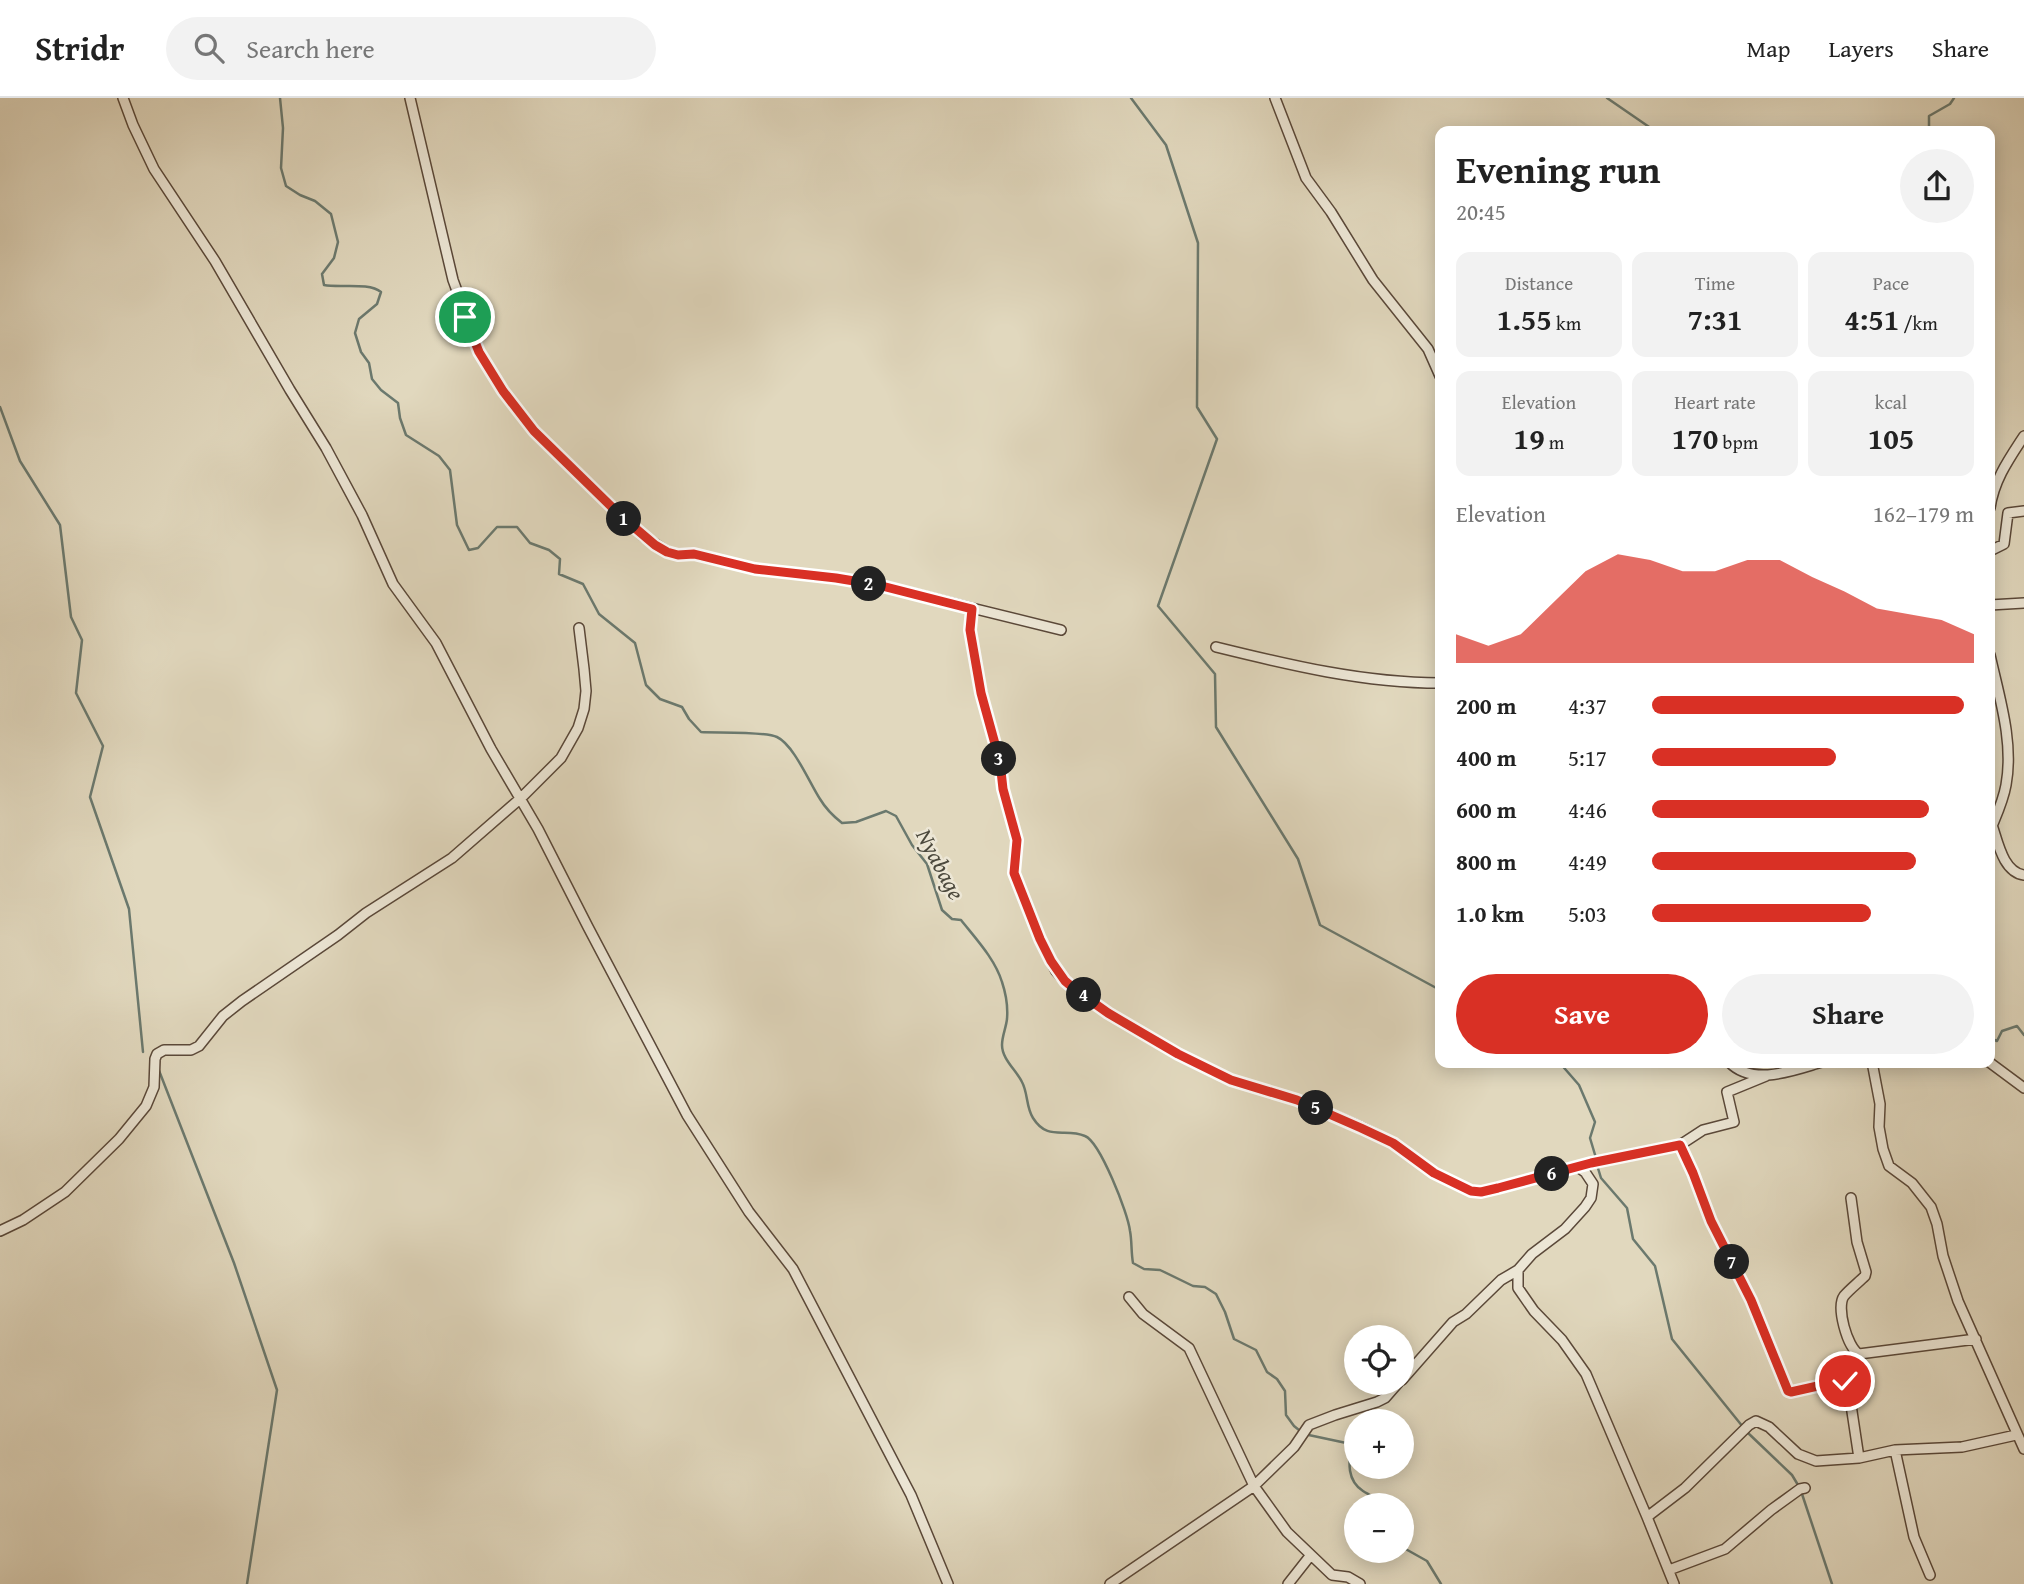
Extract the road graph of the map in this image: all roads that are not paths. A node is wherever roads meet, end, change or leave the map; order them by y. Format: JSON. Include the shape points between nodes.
{"nodes":[{"id":1,"x":123,"y":98,"type":"edge"},
{"id":2,"x":410,"y":98,"type":"edge"},
{"id":3,"x":1275,"y":98,"type":"edge"},
{"id":4,"x":1435,"y":365,"type":"edge"},
{"id":5,"x":2024,"y":436,"type":"edge"},
{"id":6,"x":1995,"y":488,"type":"edge"},
{"id":7,"x":2024,"y":511,"type":"edge"},
{"id":8,"x":1995,"y":548,"type":"edge"},
{"id":9,"x":2024,"y":603,"type":"edge"},
{"id":10,"x":1995,"y":605,"type":"edge"},
{"id":11,"x":972,"y":609,"type":"junction"},
{"id":12,"x":579,"y":628,"type":"dead end"},
{"id":13,"x":1060,"y":630,"type":"dead end"},
{"id":14,"x":1216,"y":647,"type":"dead end"},
{"id":15,"x":1995,"y":681,"type":"edge"},
{"id":16,"x":1435,"y":683,"type":"edge"},
{"id":17,"x":521,"y":798,"type":"junction"},
{"id":18,"x":1995,"y":819,"type":"edge"},
{"id":19,"x":1995,"y":838,"type":"edge"},
{"id":20,"x":2024,"y":876,"type":"edge"},
{"id":21,"x":1995,"y":1066,"type":"edge"},
{"id":22,"x":1736,"y":1068,"type":"edge"},
{"id":23,"x":1798,"y":1068,"type":"edge"},
{"id":24,"x":1873,"y":1068,"type":"edge"},
{"id":25,"x":1766,"y":1076,"type":"junction"},
{"id":26,"x":2024,"y":1088,"type":"edge"},
{"id":27,"x":1680,"y":1145,"type":"junction"},
{"id":28,"x":1578,"y":1167,"type":"junction"},
{"id":29,"x":1852,"y":1198,"type":"dead end"},
{"id":30,"x":0,"y":1231,"type":"edge"},
{"id":31,"x":1518,"y":1270,"type":"junction"},
{"id":32,"x":1129,"y":1297,"type":"dead end"},
{"id":33,"x":1976,"y":1339,"type":"junction"},
{"id":34,"x":1414,"y":1365,"type":"edge"},
{"id":35,"x":1388,"y":1395,"type":"edge"},
{"id":36,"x":2016,"y":1434,"type":"junction"},
{"id":37,"x":2024,"y":1449,"type":"edge"},
{"id":38,"x":1895,"y":1450,"type":"junction"},
{"id":39,"x":1859,"y":1458,"type":"junction"},
{"id":40,"x":1254,"y":1486,"type":"junction"},
{"id":41,"x":1805,"y":1488,"type":"dead end"},
{"id":42,"x":1647,"y":1517,"type":"junction"},
{"id":43,"x":1310,"y":1556,"type":"junction"},
{"id":44,"x":1669,"y":1570,"type":"junction"},
{"id":45,"x":1930,"y":1574,"type":"dead end"},
{"id":46,"x":948,"y":1584,"type":"edge"},
{"id":47,"x":1110,"y":1584,"type":"edge"},
{"id":48,"x":1288,"y":1584,"type":"edge"},
{"id":49,"x":1360,"y":1584,"type":"edge"},
{"id":50,"x":1674,"y":1584,"type":"edge"}],
"edges":[{"from":1,"to":17,"type":"street","via":[[153,169],[215,261],[326,448],[393,584],[436,643]]},
{"from":2,"to":11,"type":"street","via":[[453,280],[479,352],[534,431],[636,530],[678,555],[878,585]]},
{"from":3,"to":4,"type":"street","via":[[1311,187]]},
{"from":5,"to":6,"type":"street"},
{"from":7,"to":8,"type":"street","via":[[2008,513],[2004,544]]},
{"from":9,"to":10,"type":"street"},
{"from":11,"to":13,"type":"street"},
{"from":11,"to":28,"type":"street","via":[[970,630],[981,693],[1017,840],[1014,873],[1040,939],[1065,981],[1108,1013],[1178,1054],[1231,1080],[1297,1100],[1361,1128],[1471,1191]]},
{"from":12,"to":17,"type":"street","via":[[586,691],[578,728],[561,758]]},
{"from":14,"to":16,"type":"street","via":[[1322,671]]},
{"from":15,"to":18,"type":"street","via":[[2007,743],[2007,782]]},
{"from":17,"to":30,"type":"street","via":[[452,859],[366,913],[223,1016],[199,1046],[157,1054],[154,1087],[146,1106],[120,1139],[65,1192]]},
{"from":17,"to":46,"type":"street","via":[[687,1115],[749,1212],[793,1269],[911,1495]]},
{"from":19,"to":20,"type":"street","via":[[2003,858]]},
{"from":21,"to":26,"type":"street"},
{"from":22,"to":25,"type":"street"},
{"from":23,"to":25,"type":"street"},
{"from":24,"to":33,"type":"street","via":[[1879,1127],[1889,1166],[1912,1183],[1931,1207],[1958,1301]]},
{"from":25,"to":27,"type":"street","via":[[1727,1092],[1734,1122],[1703,1130]]},
{"from":27,"to":28,"type":"street"},
{"from":27,"to":39,"type":"street","via":[[1788,1391],[1847,1383]]},
{"from":28,"to":31,"type":"street","via":[[1593,1184],[1591,1198],[1565,1229]]},
{"from":29,"to":33,"type":"street","via":[[1866,1272],[1842,1304],[1854,1351]]},
{"from":31,"to":34,"type":"street","via":[[1453,1322]]},
{"from":31,"to":42,"type":"street","via":[[1518,1288],[1586,1374]]},
{"from":32,"to":40,"type":"street","via":[[1143,1314],[1189,1348]]},
{"from":33,"to":36,"type":"street"},
{"from":35,"to":40,"type":"street","via":[[1309,1425],[1294,1447]]},
{"from":36,"to":37,"type":"street"},
{"from":36,"to":38,"type":"street","via":[[1962,1447]]},
{"from":38,"to":39,"type":"street"},
{"from":38,"to":45,"type":"street","via":[[1914,1536]]},
{"from":39,"to":42,"type":"street","via":[[1816,1461],[1798,1454],[1756,1421]]},
{"from":40,"to":43,"type":"street"},
{"from":40,"to":47,"type":"street"},
{"from":41,"to":44,"type":"street","via":[[1725,1549]]},
{"from":42,"to":44,"type":"street"},
{"from":43,"to":48,"type":"street"},
{"from":43,"to":49,"type":"street","via":[[1332,1575]]},
{"from":44,"to":50,"type":"street"}]}
